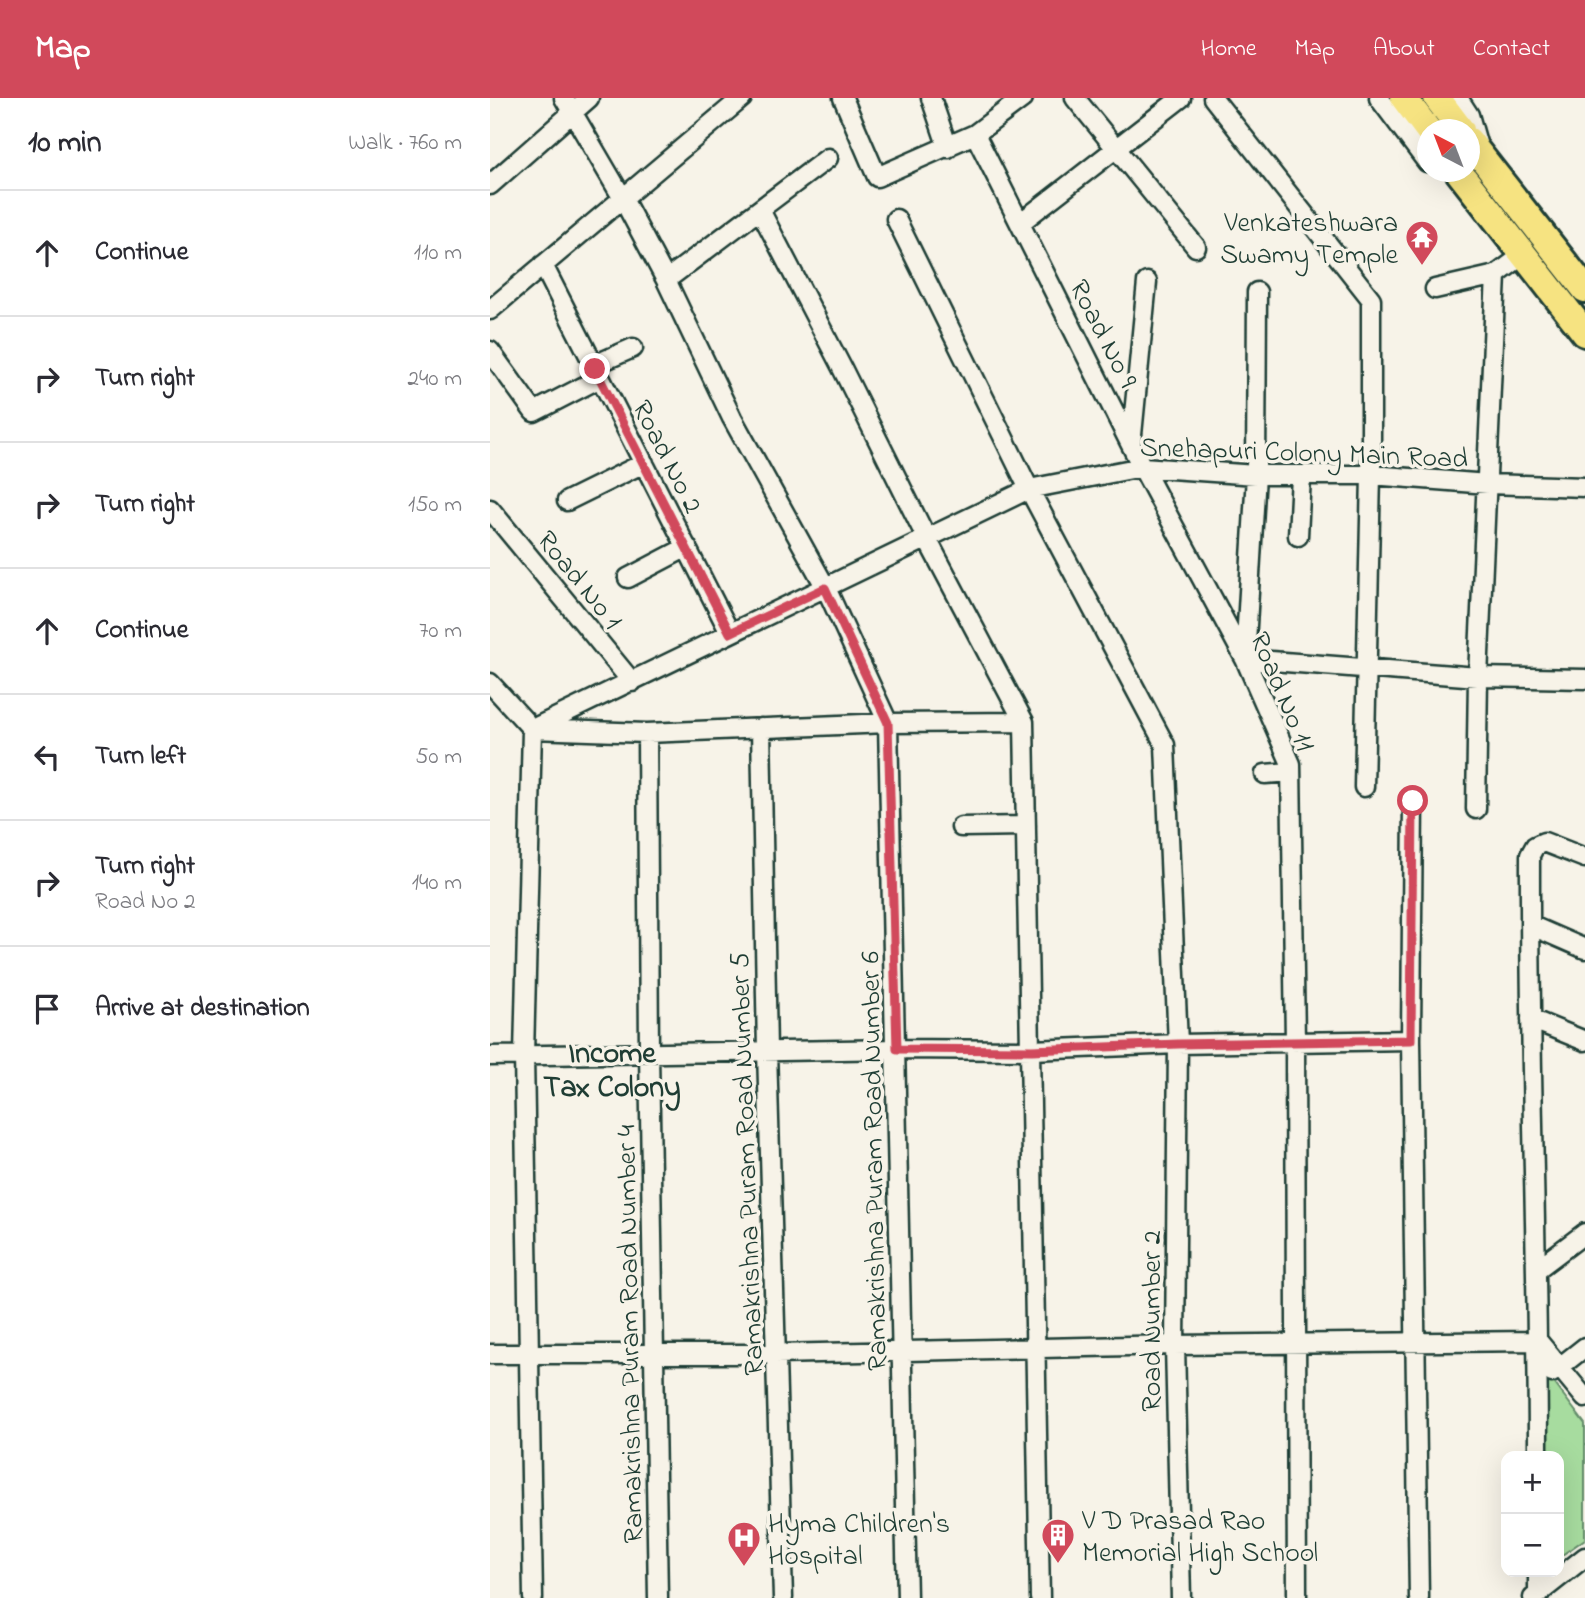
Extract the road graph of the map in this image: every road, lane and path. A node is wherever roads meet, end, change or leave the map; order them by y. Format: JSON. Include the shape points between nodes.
{"nodes":[{"id":1,"x":589,"y":98,"type":"edge"},
{"id":2,"x":742,"y":98,"type":"edge"},
{"id":3,"x":843,"y":98,"type":"edge"},
{"id":4,"x":931,"y":98,"type":"edge"},
{"id":5,"x":1023,"y":98,"type":"edge"},
{"id":6,"x":1075,"y":98,"type":"edge"},
{"id":7,"x":1181,"y":98,"type":"edge"},
{"id":8,"x":1213,"y":98,"type":"edge"},
{"id":9,"x":1379,"y":98,"type":"edge"},
{"id":10,"x":1404,"y":98,"type":"edge"},
{"id":11,"x":1437,"y":98,"type":"edge"},
{"id":12,"x":1458,"y":98,"type":"edge"},
{"id":13,"x":568,"y":105,"type":"edge"},
{"id":14,"x":1420,"y":119,"type":"edge"},
{"id":15,"x":1453,"y":119,"type":"edge"},
{"id":16,"x":1470,"y":119,"type":"edge"},
{"id":17,"x":975,"y":134,"type":"junction"},
{"id":18,"x":948,"y":148,"type":"junction"},
{"id":19,"x":1114,"y":148,"type":"junction"},
{"id":20,"x":1417,"y":149,"type":"edge"},
{"id":21,"x":1480,"y":154,"type":"edge"},
{"id":22,"x":828,"y":158,"type":"dead end"},
{"id":23,"x":1467,"y":182,"type":"edge"},
{"id":24,"x":490,"y":185,"type":"edge"},
{"id":25,"x":622,"y":197,"type":"junction"},
{"id":26,"x":760,"y":210,"type":"junction"},
{"id":27,"x":897,"y":219,"type":"dead end"},
{"id":28,"x":1020,"y":223,"type":"junction"},
{"id":29,"x":1196,"y":247,"type":"dead end"},
{"id":30,"x":1523,"y":255,"type":"junction"},
{"id":31,"x":542,"y":265,"type":"junction"},
{"id":32,"x":1496,"y":275,"type":"junction"},
{"id":33,"x":666,"y":280,"type":"junction"},
{"id":34,"x":1147,"y":282,"type":"dead end"},
{"id":35,"x":1435,"y":289,"type":"dead end"},
{"id":36,"x":1585,"y":289,"type":"edge"},
{"id":37,"x":1257,"y":292,"type":"dead end"},
{"id":38,"x":490,"y":310,"type":"edge"},
{"id":39,"x":1585,"y":333,"type":"edge"},
{"id":40,"x":633,"y":348,"type":"dead end"},
{"id":41,"x":490,"y":351,"type":"edge"},
{"id":42,"x":597,"y":372,"type":"junction"},
{"id":43,"x":1131,"y":445,"type":"junction"},
{"id":44,"x":643,"y":463,"type":"junction"},
{"id":45,"x":1142,"y":467,"type":"junction"},
{"id":46,"x":1256,"y":475,"type":"junction"},
{"id":47,"x":1301,"y":475,"type":"junction"},
{"id":48,"x":1371,"y":475,"type":"junction"},
{"id":49,"x":1488,"y":484,"type":"junction"},
{"id":50,"x":1585,"y":487,"type":"edge"},
{"id":51,"x":1029,"y":489,"type":"junction"},
{"id":52,"x":566,"y":501,"type":"dead end"},
{"id":53,"x":490,"y":509,"type":"edge"},
{"id":54,"x":1298,"y":536,"type":"dead end"},
{"id":55,"x":927,"y":539,"type":"junction"},
{"id":56,"x":687,"y":547,"type":"junction"},
{"id":57,"x":628,"y":578,"type":"dead end"},
{"id":58,"x":825,"y":588,"type":"junction"},
{"id":59,"x":730,"y":633,"type":"junction"},
{"id":60,"x":1245,"y":659,"type":"junction"},
{"id":61,"x":1366,"y":668,"type":"junction"},
{"id":62,"x":1478,"y":677,"type":"junction"},
{"id":63,"x":1585,"y":679,"type":"edge"},
{"id":64,"x":632,"y":682,"type":"junction"},
{"id":65,"x":490,"y":683,"type":"edge"},
{"id":66,"x":1024,"y":722,"type":"junction"},
{"id":67,"x":888,"y":723,"type":"junction"},
{"id":68,"x":761,"y":728,"type":"junction"},
{"id":69,"x":532,"y":729,"type":"junction"},
{"id":70,"x":648,"y":733,"type":"junction"},
{"id":71,"x":1291,"y":772,"type":"junction"},
{"id":72,"x":1265,"y":774,"type":"dead end"},
{"id":73,"x":1364,"y":787,"type":"dead end"},
{"id":74,"x":1413,"y":801,"type":"dead end"},
{"id":75,"x":1476,"y":809,"type":"dead end"},
{"id":76,"x":1026,"y":826,"type":"junction"},
{"id":77,"x":961,"y":827,"type":"dead end"},
{"id":78,"x":1585,"y":858,"type":"edge"},
{"id":79,"x":1530,"y":925,"type":"junction"},
{"id":80,"x":1585,"y":949,"type":"edge"},
{"id":81,"x":1531,"y":1019,"type":"junction"},
{"id":82,"x":1411,"y":1040,"type":"junction"},
{"id":83,"x":1585,"y":1041,"type":"edge"},
{"id":84,"x":1295,"y":1042,"type":"junction"},
{"id":85,"x":1178,"y":1044,"type":"junction"},
{"id":86,"x":897,"y":1049,"type":"junction"},
{"id":87,"x":1032,"y":1050,"type":"junction"},
{"id":88,"x":767,"y":1051,"type":"junction"},
{"id":89,"x":649,"y":1052,"type":"junction"},
{"id":90,"x":524,"y":1055,"type":"junction"},
{"id":91,"x":490,"y":1056,"type":"edge"},
{"id":92,"x":1585,"y":1233,"type":"edge"},
{"id":93,"x":1536,"y":1270,"type":"junction"},
{"id":94,"x":1538,"y":1341,"type":"junction"},
{"id":95,"x":1415,"y":1343,"type":"junction"},
{"id":96,"x":1175,"y":1345,"type":"junction"},
{"id":97,"x":1295,"y":1345,"type":"junction"},
{"id":98,"x":1036,"y":1347,"type":"junction"},
{"id":99,"x":1585,"y":1347,"type":"edge"},
{"id":100,"x":902,"y":1351,"type":"junction"},
{"id":101,"x":656,"y":1353,"type":"junction"},
{"id":102,"x":490,"y":1354,"type":"edge"},
{"id":103,"x":528,"y":1354,"type":"junction"},
{"id":104,"x":776,"y":1354,"type":"junction"},
{"id":105,"x":1560,"y":1366,"type":"junction"},
{"id":106,"x":1538,"y":1383,"type":"junction"},
{"id":107,"x":1585,"y":1398,"type":"edge"},
{"id":108,"x":1538,"y":1451,"type":"edge"},
{"id":109,"x":1585,"y":1557,"type":"edge"},
{"id":110,"x":1537,"y":1577,"type":"edge"},
{"id":111,"x":1535,"y":1596,"type":"edge"},
{"id":112,"x":533,"y":1598,"type":"edge"},
{"id":113,"x":658,"y":1598,"type":"edge"},
{"id":114,"x":783,"y":1598,"type":"edge"},
{"id":115,"x":907,"y":1598,"type":"edge"},
{"id":116,"x":1040,"y":1598,"type":"edge"},
{"id":117,"x":1181,"y":1598,"type":"edge"},
{"id":118,"x":1297,"y":1598,"type":"edge"},
{"id":119,"x":1419,"y":1598,"type":"edge"}],
"edges":[{"from":1,"to":13,"type":"street"},
{"from":2,"to":25,"type":"street"},
{"from":3,"to":18,"type":"street","via":[[877,177]]},
{"from":4,"to":18,"type":"street"},
{"from":5,"to":17,"type":"street"},
{"from":6,"to":19,"type":"street"},
{"from":7,"to":19,"type":"street"},
{"from":8,"to":48,"type":"street","via":[[1371,299]]},
{"from":9,"to":20,"type":"street"},
{"from":10,"to":14,"type":"highway"},
{"from":11,"to":15,"type":"highway"},
{"from":12,"to":16,"type":"street"},
{"from":13,"to":24,"type":"street"},
{"from":13,"to":25,"type":"street"},
{"from":17,"to":18,"type":"street"},
{"from":17,"to":28,"type":"street","name":"Road No 9"},
{"from":19,"to":28,"type":"street"},
{"from":19,"to":29,"type":"street"},
{"from":21,"to":36,"type":"highway"},
{"from":22,"to":26,"type":"street"},
{"from":23,"to":30,"type":"highway"},
{"from":25,"to":31,"type":"street"},
{"from":25,"to":33,"type":"street"},
{"from":26,"to":33,"type":"street"},
{"from":26,"to":55,"type":"street"},
{"from":27,"to":51,"type":"street","name":"Road Number 2"},
{"from":28,"to":43,"type":"street","name":"Road No 9"},
{"from":30,"to":32,"type":"street"},
{"from":30,"to":39,"type":"highway"},
{"from":31,"to":38,"type":"street"},
{"from":31,"to":42,"type":"street","name":"Road No 2"},
{"from":32,"to":35,"type":"street"},
{"from":32,"to":49,"type":"street"},
{"from":33,"to":58,"type":"street","via":[[732,418]]},
{"from":34,"to":43,"type":"street"},
{"from":37,"to":46,"type":"street"},
{"from":40,"to":42,"type":"street"},
{"from":41,"to":42,"type":"street","via":[[534,412]]},
{"from":42,"to":44,"type":"street","name":"Road No 2"},
{"from":43,"to":45,"type":"street","name":"Road No 9"},
{"from":44,"to":52,"type":"street"},
{"from":44,"to":56,"type":"street","name":"Road No 2"},
{"from":45,"to":46,"type":"street","name":"Snehapuri Colony Main Road"},
{"from":45,"to":51,"type":"street","name":"Snehapuri Colony Main Road"},
{"from":45,"to":60,"type":"street","name":"Road No 11"},
{"from":46,"to":47,"type":"street","name":"Snehapuri Colony Main Road"},
{"from":46,"to":60,"type":"street"},
{"from":47,"to":48,"type":"street","name":"Snehapuri Colony Main Road"},
{"from":47,"to":54,"type":"street"},
{"from":48,"to":49,"type":"street","name":"Snehapuri Colony Main Road"},
{"from":48,"to":61,"type":"street"},
{"from":49,"to":50,"type":"street","name":"Snehapuri Colony Main Road"},
{"from":49,"to":62,"type":"street"},
{"from":51,"to":55,"type":"street","name":"Snehapuri Colony Main Road"},
{"from":51,"to":85,"type":"street","name":"Road Number 2","via":[[1165,745]]},
{"from":53,"to":64,"type":"street","name":"Road No 1"},
{"from":55,"to":58,"type":"street","name":"Snehapuri Colony Main Road"},
{"from":55,"to":66,"type":"street"},
{"from":56,"to":57,"type":"street"},
{"from":56,"to":59,"type":"street","name":"Road No 2"},
{"from":58,"to":59,"type":"street","name":"Snehapuri Colony Main Road"},
{"from":58,"to":67,"type":"street"},
{"from":59,"to":64,"type":"street","name":"Snehapuri Colony Main Road"},
{"from":60,"to":61,"type":"street"},
{"from":60,"to":71,"type":"street","name":"Road No 11"},
{"from":61,"to":62,"type":"street"},
{"from":61,"to":73,"type":"street"},
{"from":62,"to":63,"type":"street"},
{"from":62,"to":75,"type":"street"},
{"from":64,"to":69,"type":"street","name":"Snehapuri Colony Main Road"},
{"from":65,"to":69,"type":"street"},
{"from":66,"to":67,"type":"street"},
{"from":66,"to":76,"type":"street"},
{"from":67,"to":68,"type":"street"},
{"from":67,"to":86,"type":"street","name":"Ramakrishna Puram Road Number 6"},
{"from":68,"to":70,"type":"street"},
{"from":68,"to":88,"type":"street","name":"Ramakrishna Puram Road Number 5"},
{"from":69,"to":70,"type":"street"},
{"from":69,"to":90,"type":"street"},
{"from":70,"to":89,"type":"street","name":"Ramakrishna Puram Road Number 4"},
{"from":71,"to":72,"type":"street"},
{"from":71,"to":84,"type":"street","name":"Road No 11"},
{"from":74,"to":82,"type":"street"},
{"from":76,"to":77,"type":"street"},
{"from":76,"to":87,"type":"street"},
{"from":78,"to":79,"type":"street","via":[[1544,842],[1532,850]]},
{"from":79,"to":80,"type":"street"},
{"from":79,"to":81,"type":"street"},
{"from":81,"to":83,"type":"street"},
{"from":81,"to":93,"type":"street"},
{"from":82,"to":84,"type":"street"},
{"from":82,"to":95,"type":"street"},
{"from":84,"to":85,"type":"street"},
{"from":84,"to":97,"type":"street","name":"Road No 11"},
{"from":85,"to":87,"type":"street"},
{"from":85,"to":96,"type":"street","name":"Road Number 2"},
{"from":86,"to":87,"type":"street"},
{"from":86,"to":88,"type":"street"},
{"from":86,"to":100,"type":"street","name":"Ramakrishna Puram Road Number 6"},
{"from":87,"to":98,"type":"street"},
{"from":88,"to":89,"type":"street"},
{"from":88,"to":104,"type":"street","name":"Ramakrishna Puram Road Number 5"},
{"from":89,"to":90,"type":"street"},
{"from":89,"to":101,"type":"street","name":"Ramakrishna Puram Road Number 4"},
{"from":90,"to":91,"type":"street"},
{"from":90,"to":103,"type":"street"},
{"from":92,"to":93,"type":"street"},
{"from":93,"to":94,"type":"street"},
{"from":94,"to":95,"type":"street"},
{"from":94,"to":105,"type":"street"},
{"from":94,"to":106,"type":"street"},
{"from":95,"to":97,"type":"street"},
{"from":95,"to":119,"type":"street"},
{"from":96,"to":97,"type":"street"},
{"from":96,"to":98,"type":"street"},
{"from":96,"to":117,"type":"street","name":"Road Number 2"},
{"from":97,"to":118,"type":"street","name":"Road No 11"},
{"from":98,"to":100,"type":"street"},
{"from":98,"to":116,"type":"street"},
{"from":99,"to":105,"type":"street"},
{"from":100,"to":104,"type":"street"},
{"from":100,"to":115,"type":"street","name":"Ramakrishna Puram Road Number 6"},
{"from":101,"to":103,"type":"street"},
{"from":101,"to":104,"type":"street"},
{"from":101,"to":113,"type":"street","name":"Ramakrishna Puram Road Number 4"},
{"from":102,"to":103,"type":"street"},
{"from":103,"to":112,"type":"street"},
{"from":104,"to":114,"type":"street","name":"Ramakrishna Puram Road Number 5"},
{"from":105,"to":106,"type":"street"},
{"from":105,"to":107,"type":"street"},
{"from":106,"to":108,"type":"street"},
{"from":109,"to":111,"type":"street"},
{"from":110,"to":111,"type":"street"}]}
